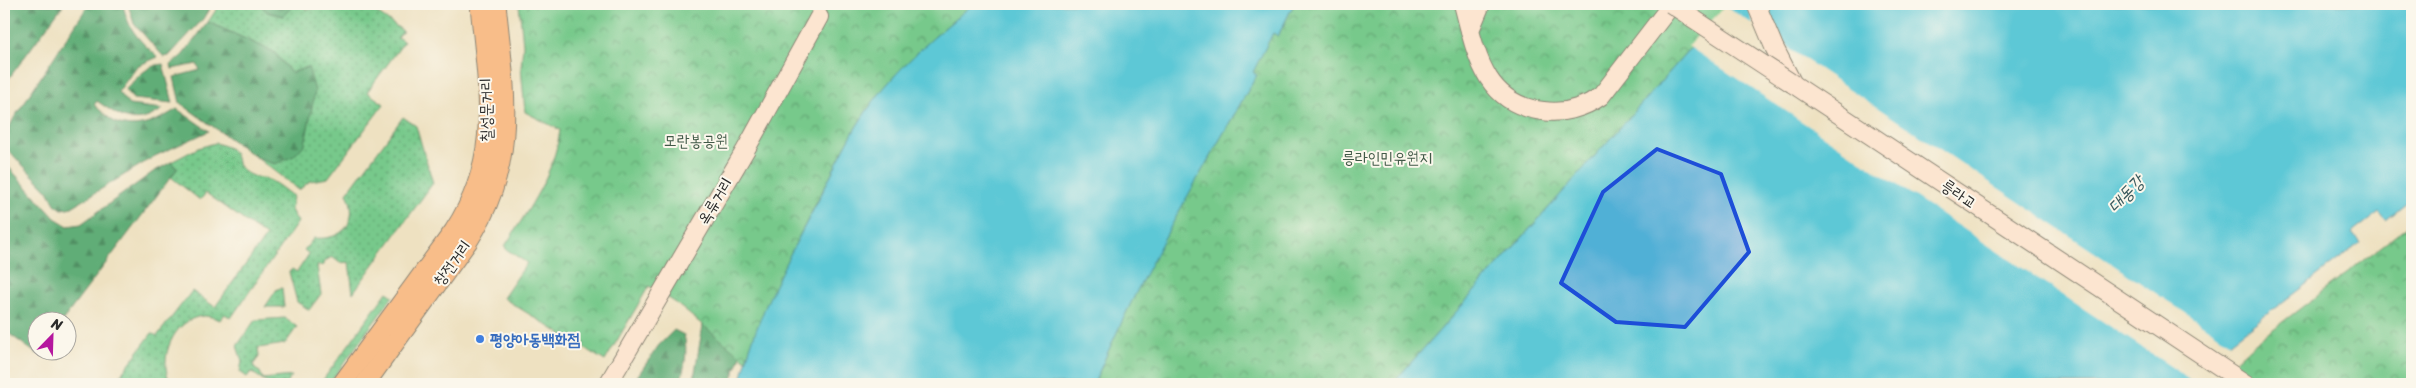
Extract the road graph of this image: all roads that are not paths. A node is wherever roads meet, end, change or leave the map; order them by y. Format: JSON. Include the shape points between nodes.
{"nodes":[{"id":1,"x":480,"y":4,"type":"edge"},
{"id":2,"x":496,"y":4,"type":"edge"},
{"id":3,"x":1463,"y":4,"type":"edge"},
{"id":4,"x":1481,"y":4,"type":"edge"},
{"id":5,"x":1672,"y":4,"type":"edge"},
{"id":6,"x":1756,"y":4,"type":"edge"},
{"id":7,"x":819,"y":18,"type":"dead end"},
{"id":8,"x":1470,"y":30,"type":"junction"},
{"id":9,"x":1793,"y":84,"type":"junction"},
{"id":10,"x":505,"y":126,"type":"joint"},
{"id":11,"x":465,"y":214,"type":"joint"},
{"id":12,"x":342,"y":384,"type":"edge"},
{"id":13,"x":365,"y":384,"type":"edge"},
{"id":14,"x":608,"y":384,"type":"edge"},
{"id":15,"x":2246,"y":384,"type":"edge"}],
"edges":[{"from":1,"to":11,"type":"main road","name":"칠성문거리","via":[[490,125],[487,152]]},
{"from":2,"to":10,"type":"main road","name":"칠성문거리","via":[[506,94]]},
{"from":3,"to":8,"type":"main road"},
{"from":4,"to":8,"type":"main road"},
{"from":5,"to":8,"type":"main road","via":[[1601,96],[1591,103],[1553,113],[1514,103],[1498,91],[1480,64]]},
{"from":5,"to":9,"type":"main road","name":"릉라교","bridge":true},
{"from":6,"to":9,"type":"main road"},
{"from":7,"to":14,"type":"main road","name":"옥류거리"},
{"from":9,"to":15,"type":"main road","name":"릉라교"},
{"from":10,"to":13,"type":"main road","name":"창전거리","via":[[503,152],[480,223]]},
{"from":11,"to":12,"type":"main road","name":"창전거리"}]}
